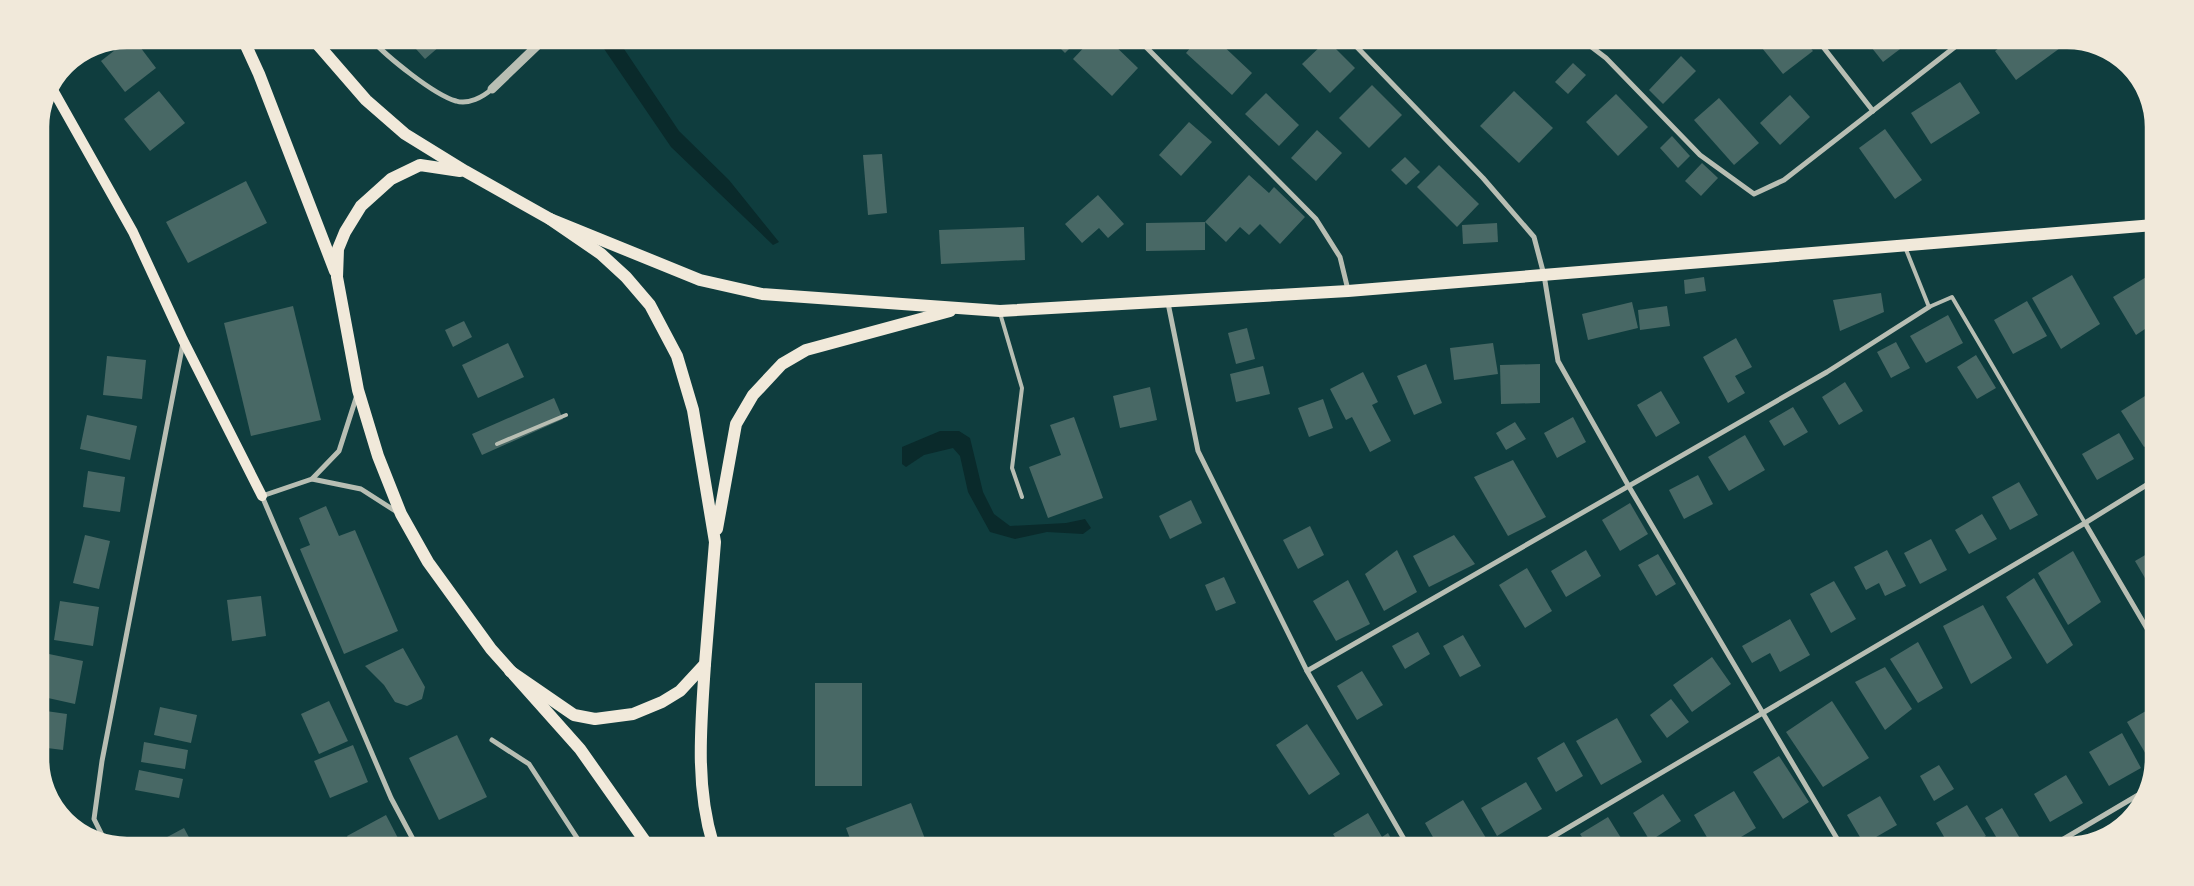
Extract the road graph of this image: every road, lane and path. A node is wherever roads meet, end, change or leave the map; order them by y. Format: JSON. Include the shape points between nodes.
{"nodes":[{"id":1,"x":247,"y":48,"type":"edge"},
{"id":2,"x":321,"y":48,"type":"edge"},
{"id":3,"x":379,"y":48,"type":"edge"},
{"id":4,"x":535,"y":48,"type":"edge"},
{"id":5,"x":1147,"y":48,"type":"edge"},
{"id":6,"x":1358,"y":48,"type":"edge"},
{"id":7,"x":1593,"y":48,"type":"edge"},
{"id":8,"x":1824,"y":48,"type":"edge"},
{"id":9,"x":1954,"y":48,"type":"edge"},
{"id":10,"x":492,"y":90,"type":"joint"},
{"id":11,"x":55,"y":94,"type":"edge"},
{"id":12,"x":1873,"y":110,"type":"junction"},
{"id":13,"x":465,"y":171,"type":"junction"},
{"id":14,"x":550,"y":219,"type":"junction"},
{"id":15,"x":2146,"y":226,"type":"edge"},
{"id":16,"x":1905,"y":247,"type":"junction"},
{"id":17,"x":1544,"y":275,"type":"junction"},
{"id":18,"x":337,"y":277,"type":"junction"},
{"id":19,"x":1348,"y":291,"type":"junction"},
{"id":20,"x":1168,"y":303,"type":"junction"},
{"id":21,"x":1929,"y":307,"type":"junction"},
{"id":22,"x":959,"y":309,"type":"junction"},
{"id":23,"x":1000,"y":311,"type":"junction"},
{"id":24,"x":183,"y":340,"type":"junction"},
{"id":25,"x":358,"y":390,"type":"junction"},
{"id":26,"x":566,"y":415,"type":"dead end"},
{"id":27,"x":497,"y":444,"type":"dead end"},
{"id":28,"x":312,"y":479,"type":"junction"},
{"id":29,"x":1628,"y":485,"type":"junction"},
{"id":30,"x":2146,"y":485,"type":"edge"},
{"id":31,"x":262,"y":496,"type":"junction"},
{"id":32,"x":1022,"y":497,"type":"dead end"},
{"id":33,"x":401,"y":514,"type":"junction"},
{"id":34,"x":2085,"y":523,"type":"junction"},
{"id":35,"x":715,"y":542,"type":"junction"},
{"id":36,"x":2146,"y":627,"type":"edge"},
{"id":37,"x":705,"y":664,"type":"junction"},
{"id":38,"x":510,"y":671,"type":"junction"},
{"id":39,"x":1307,"y":671,"type":"junction"},
{"id":40,"x":1762,"y":713,"type":"junction"},
{"id":41,"x":492,"y":740,"type":"dead end"},
{"id":42,"x":2137,"y":796,"type":"edge"},
{"id":43,"x":102,"y":834,"type":"edge"},
{"id":44,"x":412,"y":838,"type":"edge"},
{"id":45,"x":577,"y":838,"type":"edge"},
{"id":46,"x":643,"y":838,"type":"edge"},
{"id":47,"x":711,"y":838,"type":"edge"},
{"id":48,"x":1403,"y":838,"type":"edge"},
{"id":49,"x":1551,"y":838,"type":"edge"},
{"id":50,"x":1837,"y":838,"type":"edge"},
{"id":51,"x":2065,"y":838,"type":"edge"}],
"edges":[{"from":1,"to":18,"type":"main road"},
{"from":2,"to":13,"type":"main road","via":[[366,100],[398,128]]},
{"from":3,"to":10,"type":"street","via":[[456,102],[479,98]]},
{"from":4,"to":10,"type":"street"},
{"from":5,"to":19,"type":"street","via":[[1316,219],[1340,257]]},
{"from":6,"to":17,"type":"street","via":[[1483,178],[1534,237]]},
{"from":7,"to":12,"type":"street","via":[[1700,155],[1754,194],[1784,180]]},
{"from":8,"to":12,"type":"street"},
{"from":9,"to":12,"type":"street"},
{"from":11,"to":24,"type":"main road","via":[[132,232]]},
{"from":13,"to":14,"type":"main road"},
{"from":13,"to":18,"type":"main road","via":[[420,165],[391,179],[361,206],[345,232],[338,250]]},
{"from":14,"to":22,"type":"main road","via":[[709,282],[762,294]]},
{"from":14,"to":35,"type":"main road","via":[[600,254],[626,277],[650,305],[677,356],[699,438]]},
{"from":15,"to":16,"type":"main road"},
{"from":16,"to":17,"type":"main road","via":[[1830,250]]},
{"from":16,"to":21,"type":"lane"},
{"from":17,"to":19,"type":"main road"},
{"from":17,"to":29,"type":"street","via":[[1558,361]]},
{"from":18,"to":25,"type":"main road"},
{"from":19,"to":20,"type":"main road"},
{"from":20,"to":23,"type":"main road"},
{"from":20,"to":39,"type":"street","via":[[1198,452]]},
{"from":21,"to":29,"type":"street","via":[[1827,372]]},
{"from":21,"to":34,"type":"lane","via":[[1952,297]]},
{"from":22,"to":23,"type":"main road"},
{"from":22,"to":35,"type":"main road","via":[[806,350],[782,364],[752,395],[736,424]]},
{"from":23,"to":32,"type":"lane","via":[[1022,388],[1012,468]]},
{"from":24,"to":31,"type":"main road"},
{"from":24,"to":43,"type":"street","via":[[102,762],[94,819]]},
{"from":25,"to":28,"type":"street","via":[[339,451]]},
{"from":25,"to":33,"type":"main road","via":[[378,456]]},
{"from":26,"to":27,"type":"lane"},
{"from":28,"to":31,"type":"street"},
{"from":28,"to":33,"type":"street","via":[[361,489]]},
{"from":29,"to":39,"type":"street"},
{"from":29,"to":40,"type":"street"},
{"from":30,"to":34,"type":"street"},
{"from":31,"to":44,"type":"street","via":[[391,798]]},
{"from":33,"to":38,"type":"main road","via":[[458,606]]},
{"from":34,"to":36,"type":"street"},
{"from":34,"to":40,"type":"street"},
{"from":35,"to":37,"type":"main road"},
{"from":37,"to":38,"type":"main road","via":[[680,690],[662,702],[633,714],[595,719],[574,716]]},
{"from":37,"to":47,"type":"main road","via":[[700,775],[705,819]]},
{"from":38,"to":46,"type":"main road","via":[[580,749]]},
{"from":39,"to":48,"type":"street"},
{"from":40,"to":49,"type":"street"},
{"from":40,"to":50,"type":"street"},
{"from":41,"to":45,"type":"street","via":[[529,764]]},
{"from":42,"to":51,"type":"street"}]}
